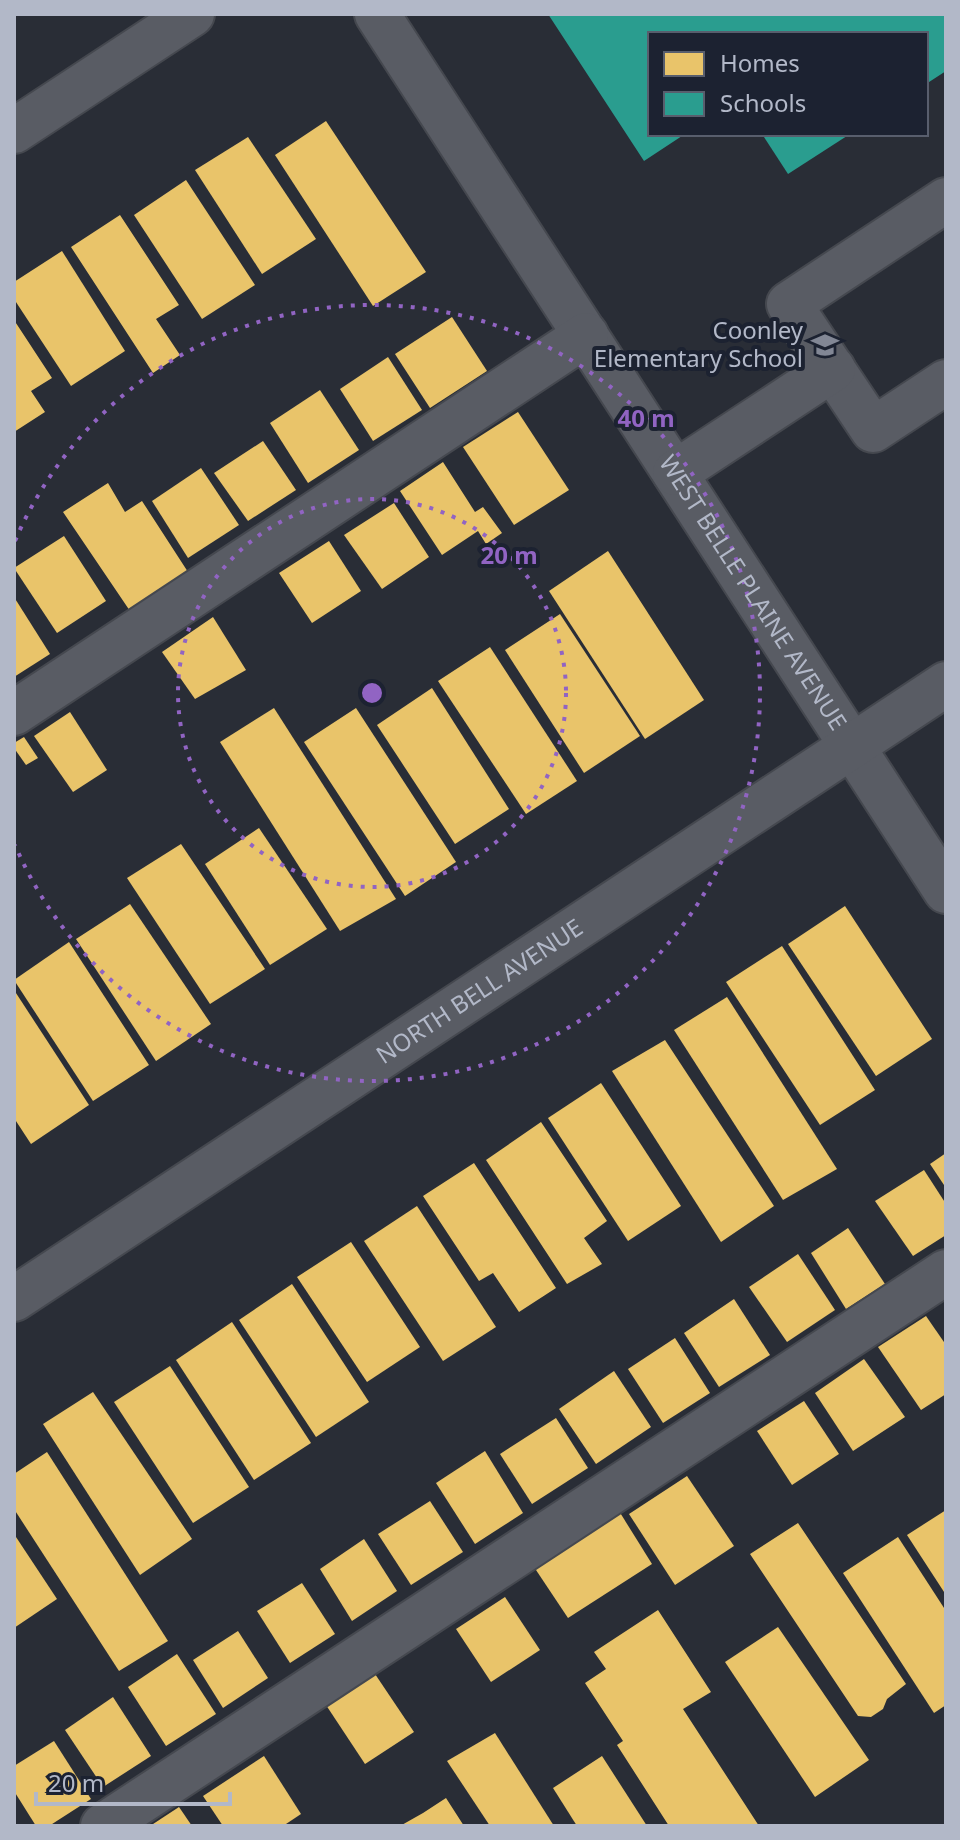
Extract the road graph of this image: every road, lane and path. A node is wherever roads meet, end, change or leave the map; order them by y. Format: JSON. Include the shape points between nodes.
{"nodes":[{"id":1,"x":192,"y":14,"type":"edge"},
{"id":2,"x":377,"y":14,"type":"edge"},
{"id":3,"x":14,"y":131,"type":"edge"},
{"id":4,"x":946,"y":200,"type":"edge"},
{"id":5,"x":586,"y":335,"type":"junction"},
{"id":6,"x":833,"y":369,"type":"junction"},
{"id":7,"x":946,"y":382,"type":"edge"},
{"id":8,"x":675,"y":473,"type":"junction"},
{"id":9,"x":946,"y":684,"type":"edge"},
{"id":10,"x":14,"y":713,"type":"edge"},
{"id":11,"x":852,"y":746,"type":"junction"},
{"id":12,"x":946,"y":891,"type":"edge"},
{"id":13,"x":946,"y":1272,"type":"edge"},
{"id":14,"x":14,"y":1299,"type":"edge"},
{"id":15,"x":103,"y":1826,"type":"edge"}],
"edges":[{"from":1,"to":3,"type":"street"},
{"from":2,"to":5,"type":"street","name":"WEST BELLE PLAINE AVENUE"},
{"from":4,"to":6,"type":"street","via":[[789,304]]},
{"from":5,"to":8,"type":"street","name":"WEST BELLE PLAINE AVENUE"},
{"from":5,"to":10,"type":"street"},
{"from":6,"to":7,"type":"street","via":[[873,430]]},
{"from":6,"to":8,"type":"street"},
{"from":8,"to":11,"type":"street","name":"WEST BELLE PLAINE AVENUE"},
{"from":9,"to":11,"type":"street","name":"NORTH BELL AVENUE"},
{"from":11,"to":12,"type":"street","name":"WEST BELLE PLAINE AVENUE"},
{"from":11,"to":14,"type":"street","name":"NORTH BELL AVENUE"},
{"from":13,"to":15,"type":"street"}]}
